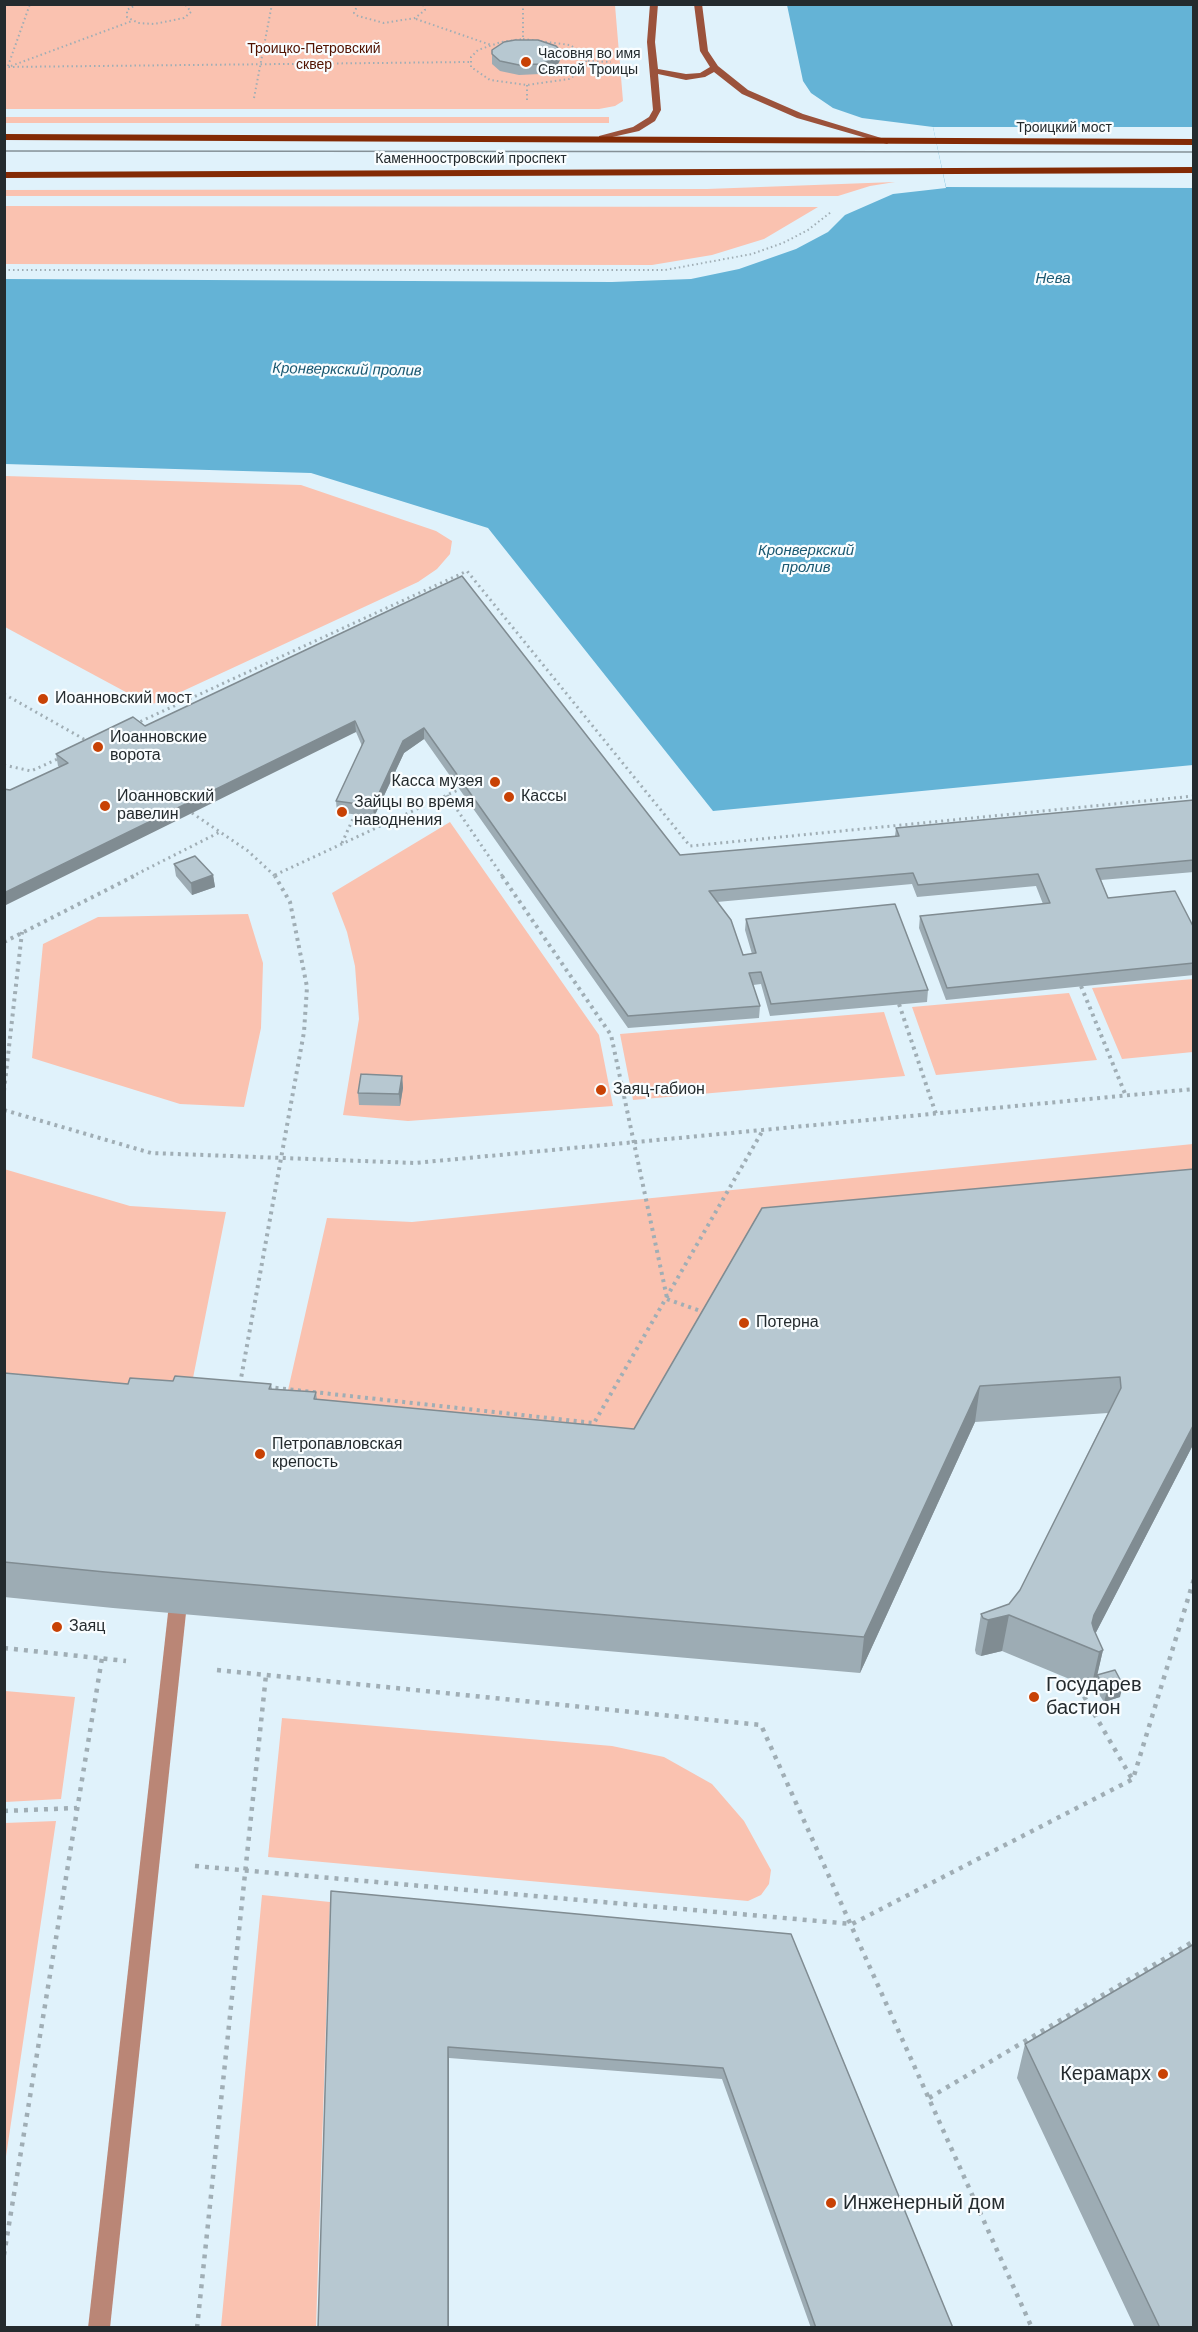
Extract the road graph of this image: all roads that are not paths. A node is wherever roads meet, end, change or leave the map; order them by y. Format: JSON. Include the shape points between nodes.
{"nodes":[{"id":1,"x":654,"y":4,"type":"edge"},
{"id":2,"x":698,"y":4,"type":"edge"},
{"id":3,"x":715,"y":68,"type":"junction"},
{"id":4,"x":654,"y":71,"type":"junction"},
{"id":5,"x":4,"y":137,"type":"edge"},
{"id":6,"x":602,"y":138,"type":"junction"},
{"id":7,"x":887,"y":141,"type":"junction"},
{"id":8,"x":934,"y":142,"type":"joint"},
{"id":9,"x":1194,"y":142,"type":"edge"},
{"id":10,"x":1194,"y":170,"type":"edge"},
{"id":11,"x":4,"y":174,"type":"edge"},
{"id":12,"x":177,"y":1613,"type":"edge"},
{"id":13,"x":99,"y":2328,"type":"edge"}],
"edges":[{"from":1,"to":4,"type":"main road"},
{"from":2,"to":3,"type":"main road","via":[[704,51]]},
{"from":3,"to":4,"type":"main road","via":[[686,77]]},
{"from":3,"to":7,"type":"main road","via":[[745,92],[770,105]]},
{"from":4,"to":6,"type":"main road","via":[[657,110],[652,119],[636,129]]},
{"from":5,"to":6,"type":"main road","name":"Каменноостровский проспект"},
{"from":6,"to":7,"type":"main road","name":"Каменноостровский проспект"},
{"from":7,"to":8,"type":"main road","name":"Каменноостровский проспект"},
{"from":8,"to":9,"type":"main road","name":"Троицкий мост"},
{"from":10,"to":11,"type":"main road","name":"Каменноостровский проспект"},
{"from":12,"to":13,"type":"lane"}]}
